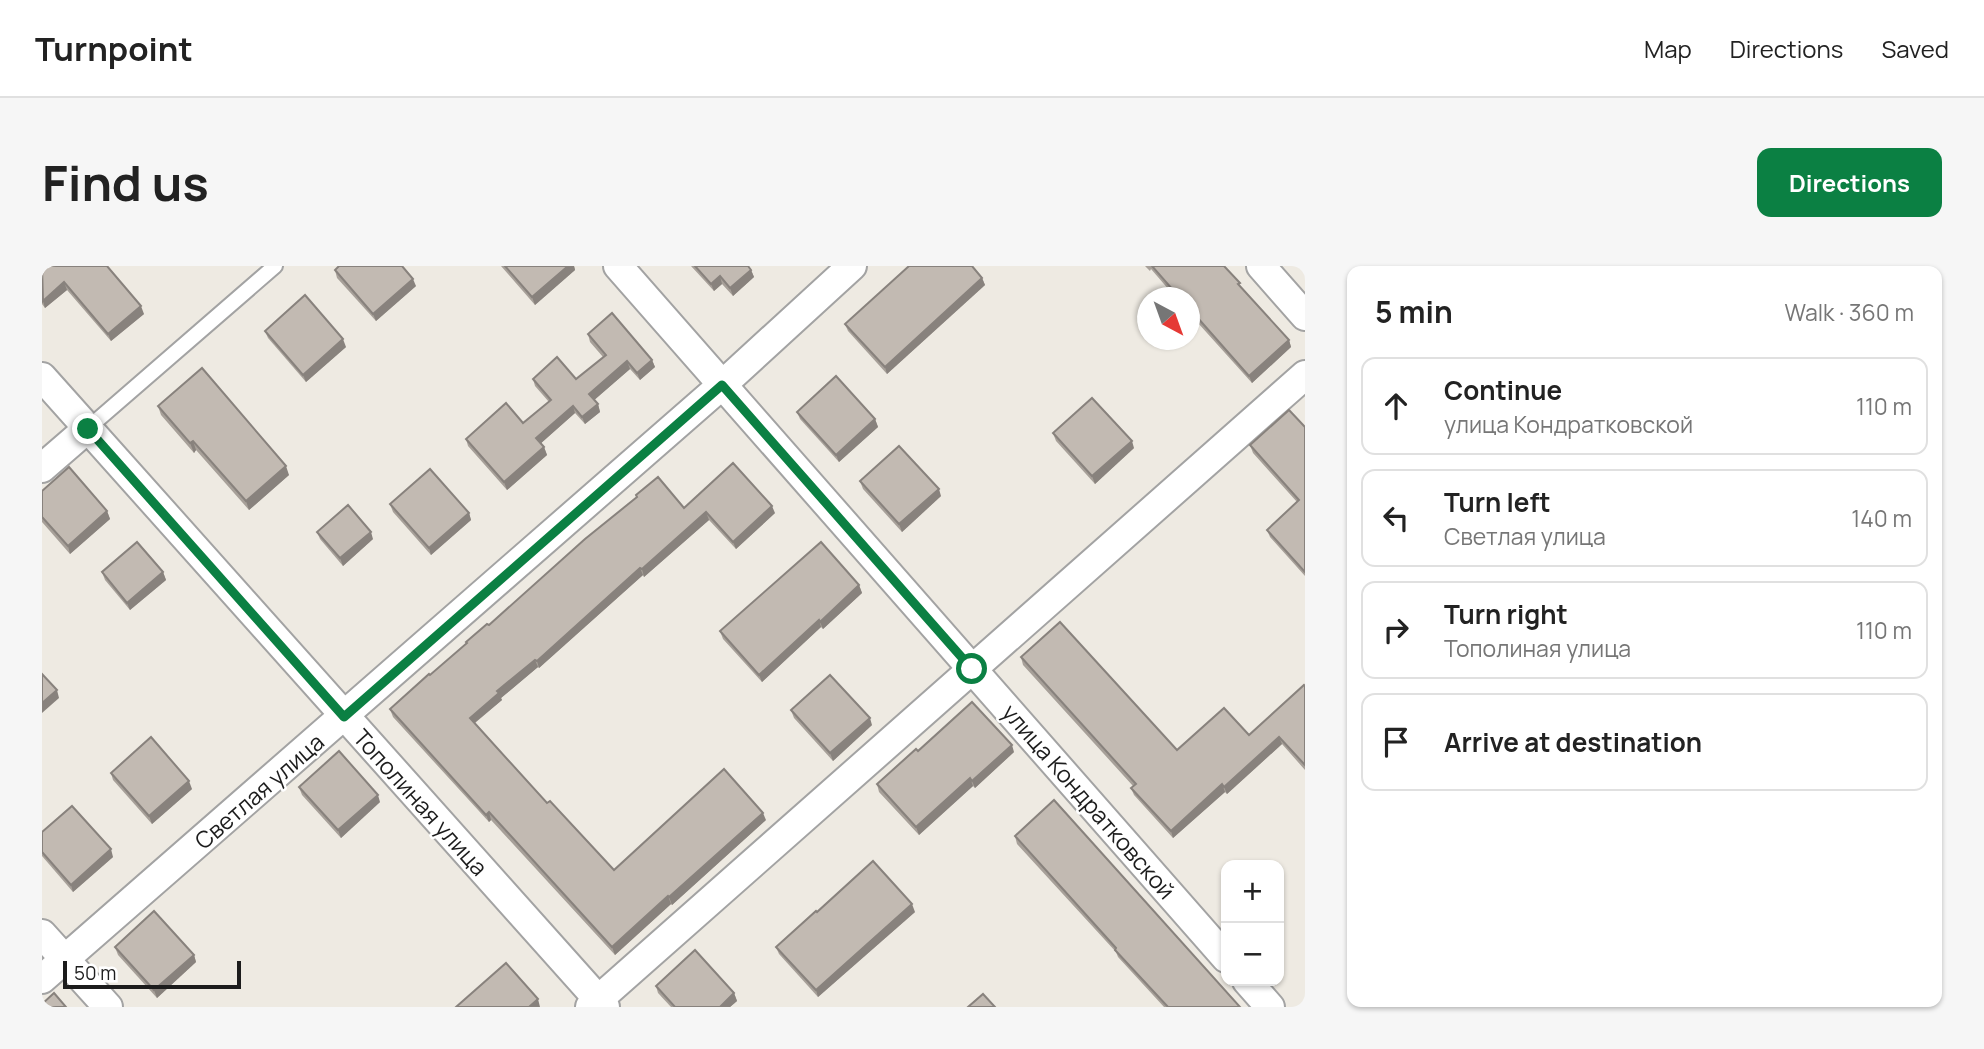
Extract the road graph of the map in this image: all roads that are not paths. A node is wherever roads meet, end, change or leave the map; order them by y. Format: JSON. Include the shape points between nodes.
{"nodes":[{"id":1,"x":275,"y":266,"type":"edge"},
{"id":2,"x":618,"y":266,"type":"edge"},
{"id":3,"x":852,"y":266,"type":"edge"},
{"id":4,"x":1261,"y":266,"type":"edge"},
{"id":5,"x":1305,"y":316,"type":"edge"},
{"id":6,"x":1305,"y":375,"type":"edge"},
{"id":7,"x":42,"y":377,"type":"edge"},
{"id":8,"x":722,"y":385,"type":"junction"},
{"id":9,"x":88,"y":429,"type":"junction"},
{"id":10,"x":42,"y":468,"type":"edge"},
{"id":11,"x":972,"y":669,"type":"junction"},
{"id":12,"x":344,"y":717,"type":"junction"},
{"id":13,"x":42,"y":934,"type":"edge"},
{"id":14,"x":1221,"y":952,"type":"edge"},
{"id":15,"x":65,"y":959,"type":"junction"},
{"id":16,"x":42,"y":979,"type":"edge"},
{"id":17,"x":1251,"y":986,"type":"edge"},
{"id":18,"x":597,"y":1005,"type":"edge"},
{"id":19,"x":108,"y":1007,"type":"edge"},
{"id":20,"x":1270,"y":1007,"type":"edge"}],
"edges":[{"from":1,"to":9,"type":"lane"},
{"from":2,"to":8,"type":"street","name":"улица Кондратковской"},
{"from":3,"to":8,"type":"street","name":"Светлая улица"},
{"from":4,"to":5,"type":"street"},
{"from":6,"to":11,"type":"street"},
{"from":7,"to":9,"type":"street","name":"Тополиная улица"},
{"from":8,"to":11,"type":"street","name":"улица Кондратковской"},
{"from":8,"to":12,"type":"street","name":"Светлая улица"},
{"from":9,"to":10,"type":"street"},
{"from":9,"to":12,"type":"street","name":"Тополиная улица"},
{"from":11,"to":14,"type":"street","name":"улица Кондратковской"},
{"from":11,"to":18,"type":"street"},
{"from":12,"to":15,"type":"street","name":"Светлая улица"},
{"from":12,"to":18,"type":"street","name":"Тополиная улица"},
{"from":13,"to":15,"type":"street"},
{"from":15,"to":16,"type":"street","name":"Светлая улица"},
{"from":15,"to":19,"type":"street"},
{"from":17,"to":20,"type":"street"}]}
